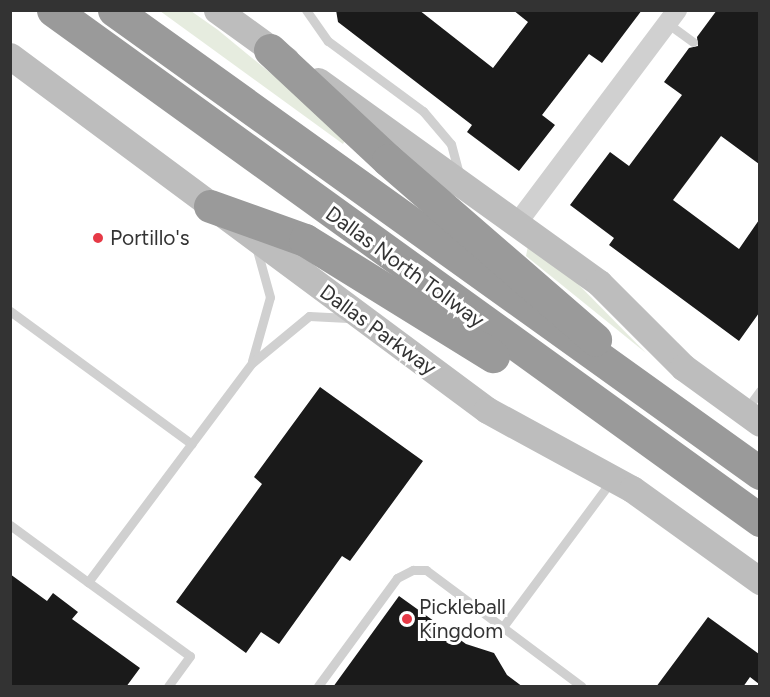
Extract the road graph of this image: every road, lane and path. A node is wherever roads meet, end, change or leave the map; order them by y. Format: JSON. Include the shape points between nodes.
{"nodes":[{"id":1,"x":53,"y":10,"type":"edge"},
{"id":2,"x":114,"y":10,"type":"edge"},
{"id":3,"x":217,"y":10,"type":"edge"},
{"id":4,"x":306,"y":10,"type":"edge"},
{"id":5,"x":672,"y":17,"type":"edge"},
{"id":6,"x":693,"y":42,"type":"dead end"},
{"id":7,"x":270,"y":50,"type":"junction"},
{"id":8,"x":10,"y":56,"type":"edge"},
{"id":9,"x":460,"y":179,"type":"junction"},
{"id":10,"x":210,"y":206,"type":"junction"},
{"id":11,"x":518,"y":222,"type":"junction"},
{"id":12,"x":248,"y":234,"type":"junction"},
{"id":13,"x":10,"y":311,"type":"edge"},
{"id":14,"x":375,"y":328,"type":"junction"},
{"id":15,"x":252,"y":363,"type":"junction"},
{"id":16,"x":660,"y":401,"type":"junction"},
{"id":17,"x":754,"y":409,"type":"edge"},
{"id":18,"x":636,"y":435,"type":"junction"},
{"id":19,"x":192,"y":444,"type":"junction"},
{"id":20,"x":759,"y":473,"type":"edge"},
{"id":21,"x":614,"y":478,"type":"junction"},
{"id":22,"x":759,"y":520,"type":"edge"},
{"id":23,"x":10,"y":525,"type":"edge"},
{"id":24,"x":759,"y":580,"type":"edge"},
{"id":25,"x":88,"y":582,"type":"junction"},
{"id":26,"x":502,"y":627,"type":"junction"},
{"id":27,"x":168,"y":687,"type":"edge"},
{"id":28,"x":318,"y":687,"type":"edge"},
{"id":29,"x":581,"y":687,"type":"edge"}],
"edges":[{"from":1,"to":18,"type":"highway","name":"Dallas North Tollway"},
{"from":2,"to":16,"type":"highway","name":"Dallas North Tollway","via":[[560,335]]},
{"from":3,"to":7,"type":"main road"},
{"from":4,"to":9,"type":"lane","via":[[328,41],[423,111],[451,144]]},
{"from":5,"to":6,"type":"lane"},
{"from":5,"to":11,"type":"street"},
{"from":7,"to":9,"type":"main road"},
{"from":7,"to":16,"type":"highway"},
{"from":8,"to":10,"type":"main road","name":"Dallas Parkway"},
{"from":9,"to":11,"type":"main road"},
{"from":10,"to":12,"type":"main road","name":"Dallas Parkway"},
{"from":10,"to":18,"type":"highway","via":[[305,240],[581,413]]},
{"from":11,"to":17,"type":"main road","via":[[599,283],[682,367]]},
{"from":12,"to":14,"type":"main road","name":"Dallas Parkway"},
{"from":12,"to":15,"type":"lane","via":[[265,265],[270,297]]},
{"from":13,"to":19,"type":"lane"},
{"from":14,"to":15,"type":"lane","via":[[338,315],[309,316]]},
{"from":14,"to":21,"type":"main road","name":"Dallas Parkway","via":[[487,410]]},
{"from":15,"to":19,"type":"lane"},
{"from":16,"to":20,"type":"highway","name":"Dallas North Tollway"},
{"from":18,"to":22,"type":"highway","name":"Dallas North Tollway"},
{"from":19,"to":25,"type":"lane"},
{"from":21,"to":24,"type":"main road","name":"Dallas Parkway"},
{"from":21,"to":26,"type":"lane"},
{"from":23,"to":25,"type":"lane"},
{"from":25,"to":27,"type":"lane","via":[[190,656]]},
{"from":26,"to":28,"type":"lane","via":[[426,570],[413,570],[397,578]]},
{"from":26,"to":29,"type":"lane"}]}
